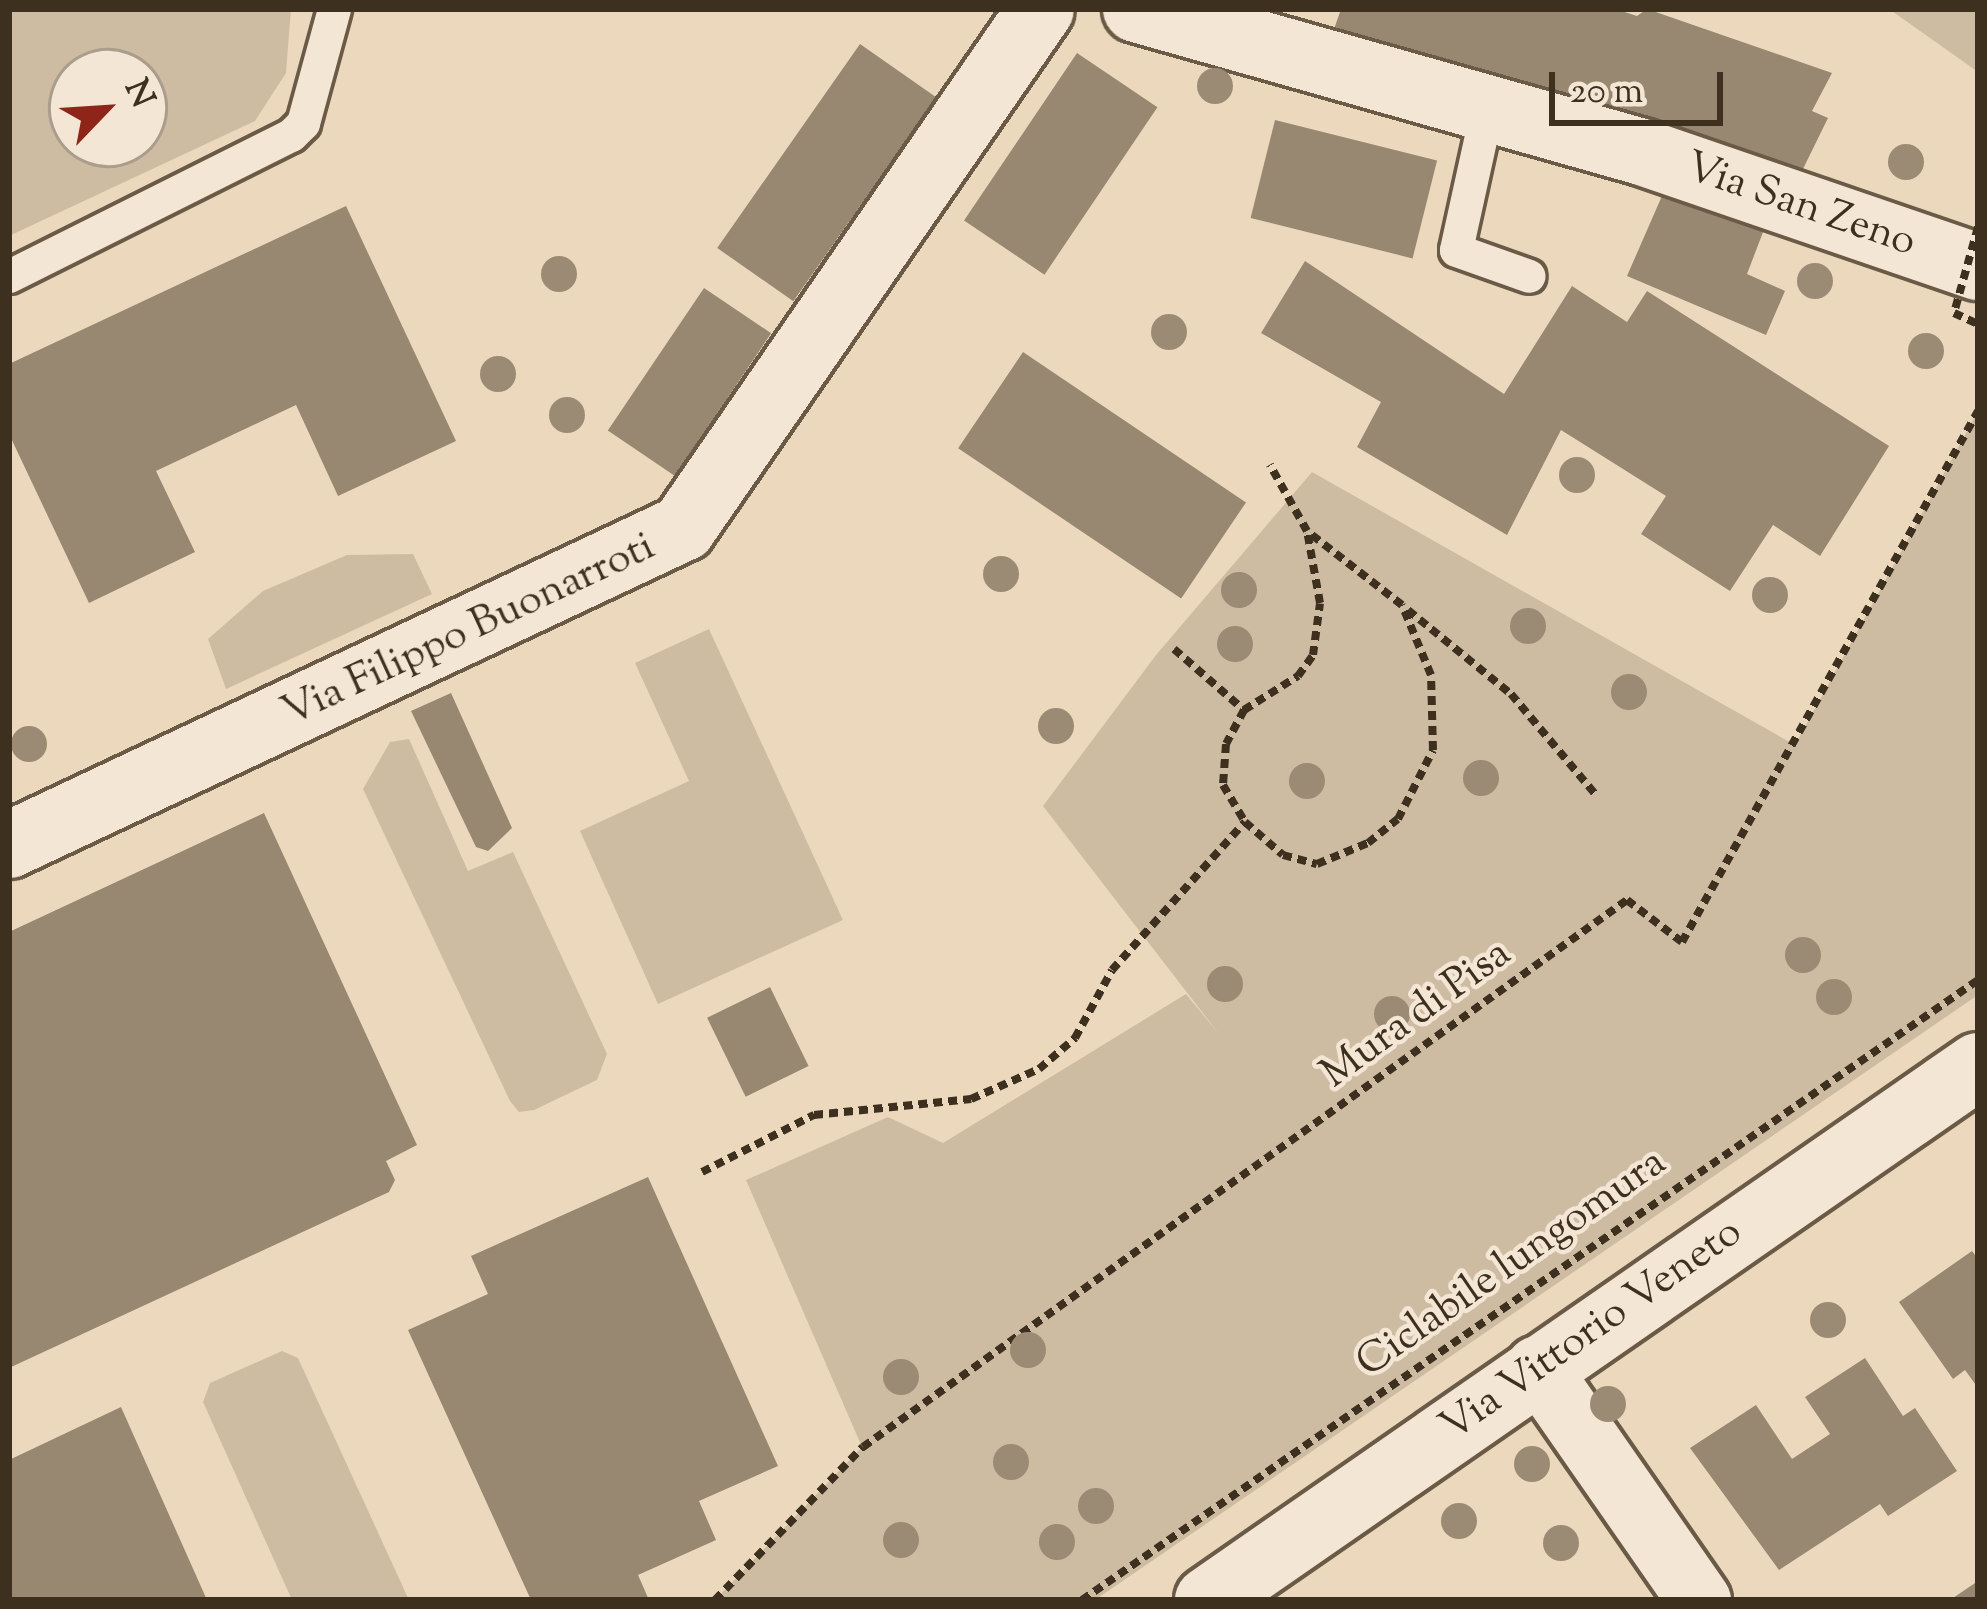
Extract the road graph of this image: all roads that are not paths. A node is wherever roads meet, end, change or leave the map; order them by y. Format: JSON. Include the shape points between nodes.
{"nodes":[{"id":1,"x":334,"y":9,"type":"edge"},
{"id":2,"x":1040,"y":9,"type":"edge"},
{"id":3,"x":1136,"y":9,"type":"edge"},
{"id":4,"x":1486,"y":113,"type":"junction"},
{"id":5,"x":1975,"y":270,"type":"edge"},
{"id":6,"x":9,"y":276,"type":"edge"},
{"id":7,"x":1529,"y":276,"type":"dead end"},
{"id":8,"x":9,"y":845,"type":"edge"},
{"id":9,"x":1978,"y":1066,"type":"edge"},
{"id":10,"x":1537,"y":1367,"type":"junction"},
{"id":11,"x":1208,"y":1600,"type":"edge"},
{"id":12,"x":1699,"y":1600,"type":"edge"}],
"edges":[{"from":1,"to":6,"type":"lane","via":[[304,123],[291,135]]},
{"from":2,"to":8,"type":"street","name":"Via Filippo Buonarroti","via":[[683,528]]},
{"from":3,"to":4,"type":"street","name":"Via San Zeno"},
{"from":4,"to":5,"type":"street","name":"Via San Zeno","via":[[1664,159]]},
{"from":4,"to":7,"type":"lane","via":[[1456,250]]},
{"from":9,"to":10,"type":"street","name":"Via Vittorio Veneto"},
{"from":10,"to":11,"type":"street","name":"Via Vittorio Veneto"},
{"from":10,"to":12,"type":"street"}]}
